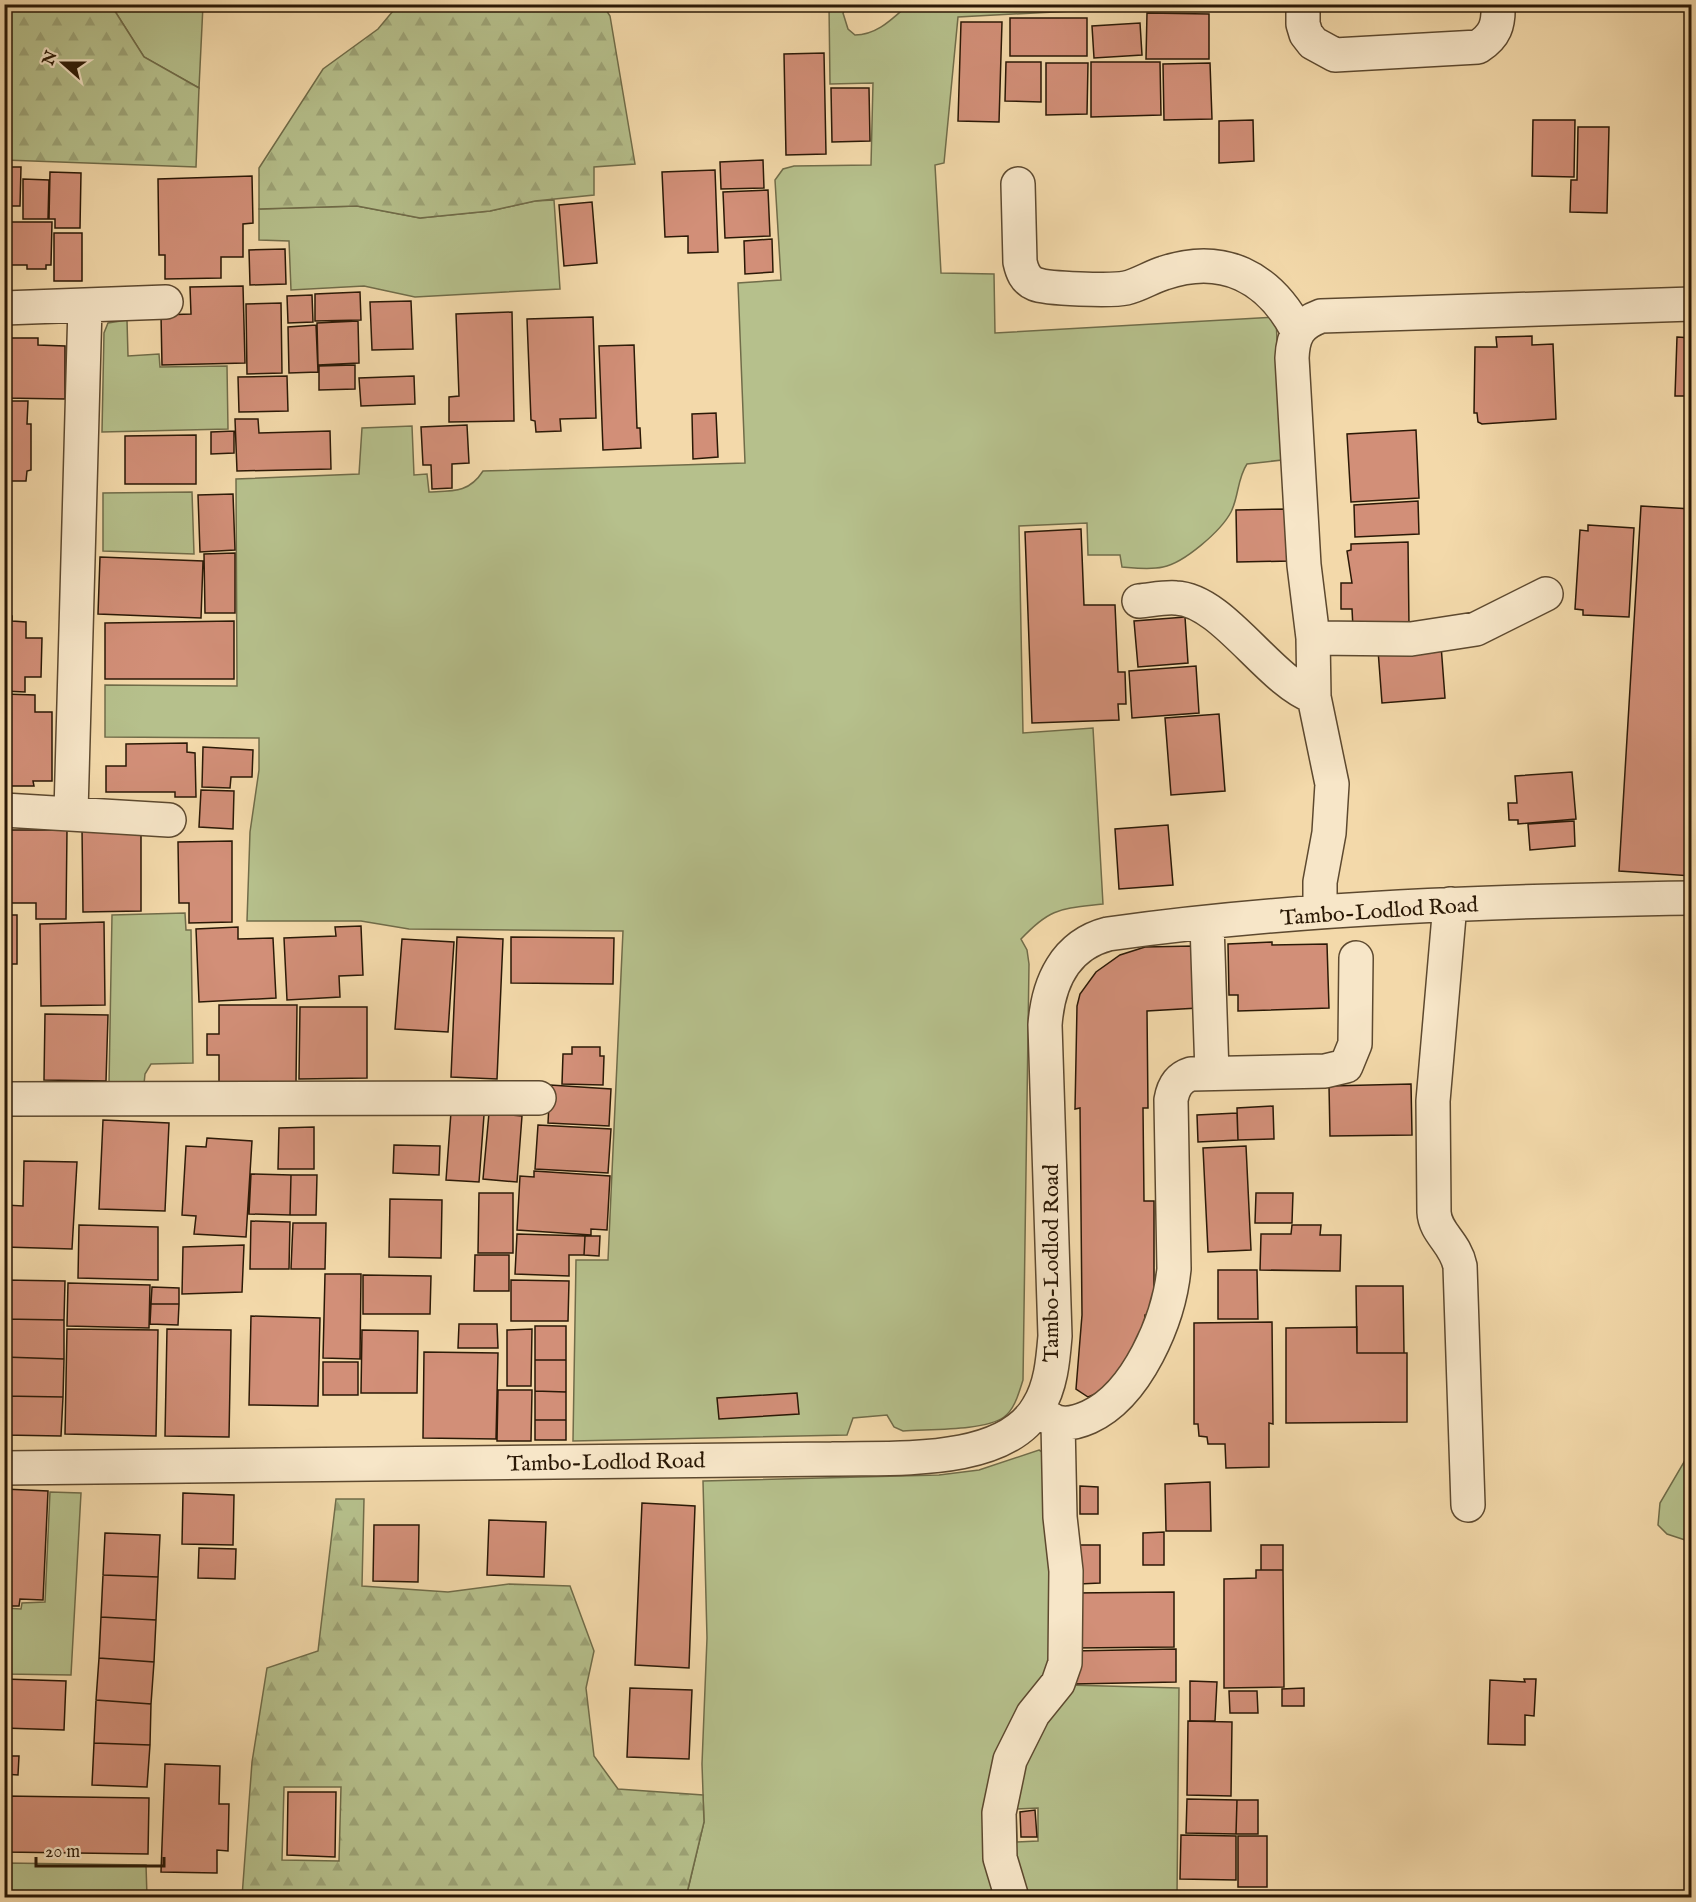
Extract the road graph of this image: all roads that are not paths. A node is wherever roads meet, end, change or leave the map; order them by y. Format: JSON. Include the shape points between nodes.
{"nodes":[{"id":1,"x":1303,"y":4,"type":"edge"},
{"id":2,"x":1498,"y":4,"type":"edge"},
{"id":3,"x":1018,"y":184,"type":"dead end"},
{"id":4,"x":166,"y":302,"type":"dead end"},
{"id":5,"x":1692,"y":304,"type":"edge"},
{"id":6,"x":85,"y":306,"type":"junction"},
{"id":7,"x":4,"y":308,"type":"edge"},
{"id":8,"x":1297,"y":330,"type":"junction"},
{"id":9,"x":1546,"y":594,"type":"dead end"},
{"id":10,"x":1139,"y":601,"type":"dead end"},
{"id":11,"x":1313,"y":638,"type":"junction"},
{"id":12,"x":1314,"y":698,"type":"junction"},
{"id":13,"x":4,"y":810,"type":"edge"},
{"id":14,"x":71,"y":812,"type":"junction"},
{"id":15,"x":170,"y":820,"type":"dead end"},
{"id":16,"x":1692,"y":898,"type":"edge"},
{"id":17,"x":1450,"y":904,"type":"junction"},
{"id":18,"x":1320,"y":912,"type":"junction"},
{"id":19,"x":1207,"y":924,"type":"junction"},
{"id":20,"x":1356,"y":958,"type":"dead end"},
{"id":21,"x":1212,"y":1073,"type":"junction"},
{"id":22,"x":539,"y":1098,"type":"dead end"},
{"id":23,"x":4,"y":1099,"type":"edge"},
{"id":24,"x":1048,"y":1416,"type":"junction"},
{"id":25,"x":4,"y":1468,"type":"edge"},
{"id":26,"x":1468,"y":1505,"type":"dead end"},
{"id":27,"x":1012,"y":1898,"type":"edge"}],
"edges":[{"from":1,"to":2,"type":"street","via":[[1306,34],[1313,43],[1335,55],[1478,47],[1492,38],[1499,20]]},
{"from":3,"to":8,"type":"street","via":[[1020,262],[1022,272],[1035,284],[1120,289],[1186,268],[1228,270],[1253,278],[1266,288],[1285,308]]},
{"from":4,"to":6,"type":"street"},
{"from":5,"to":8,"type":"street","via":[[1321,316]]},
{"from":6,"to":7,"type":"street"},
{"from":6,"to":14,"type":"street"},
{"from":8,"to":11,"type":"street","via":[[1292,358],[1304,565]]},
{"from":9,"to":11,"type":"street","via":[[1476,629],[1411,639]]},
{"from":10,"to":12,"type":"street","via":[[1176,598],[1198,604],[1287,681]]},
{"from":11,"to":12,"type":"street"},
{"from":12,"to":18,"type":"street","via":[[1332,784]]},
{"from":13,"to":14,"type":"street"},
{"from":14,"to":15,"type":"street"},
{"from":16,"to":17,"type":"street","name":"Tambo-Lodlod Road"},
{"from":17,"to":18,"type":"street","name":"Tambo-Lodlod Road"},
{"from":17,"to":26,"type":"street","via":[[1433,1101],[1434,1212],[1436,1226],[1452,1243],[1460,1266]]},
{"from":18,"to":19,"type":"street","name":"Tambo-Lodlod Road"},
{"from":19,"to":21,"type":"street"},
{"from":19,"to":24,"type":"street","name":"Tambo-Lodlod Road","via":[[1097,937],[1066,959],[1051,989],[1045,1025],[1055,1336]]},
{"from":20,"to":21,"type":"street","via":[[1355,1044],[1346,1066],[1325,1071]]},
{"from":21,"to":24,"type":"street","via":[[1184,1076],[1172,1091],[1174,1269],[1162,1324],[1115,1400],[1078,1421]]},
{"from":22,"to":23,"type":"street"},
{"from":24,"to":25,"type":"street","name":"Tambo-Lodlod Road","via":[[1025,1423],[988,1444],[963,1452],[927,1455]]},
{"from":24,"to":27,"type":"street","via":[[1065,1571],[1065,1663],[1058,1683],[1033,1714],[1010,1760],[999,1814],[1000,1858]]}]}
